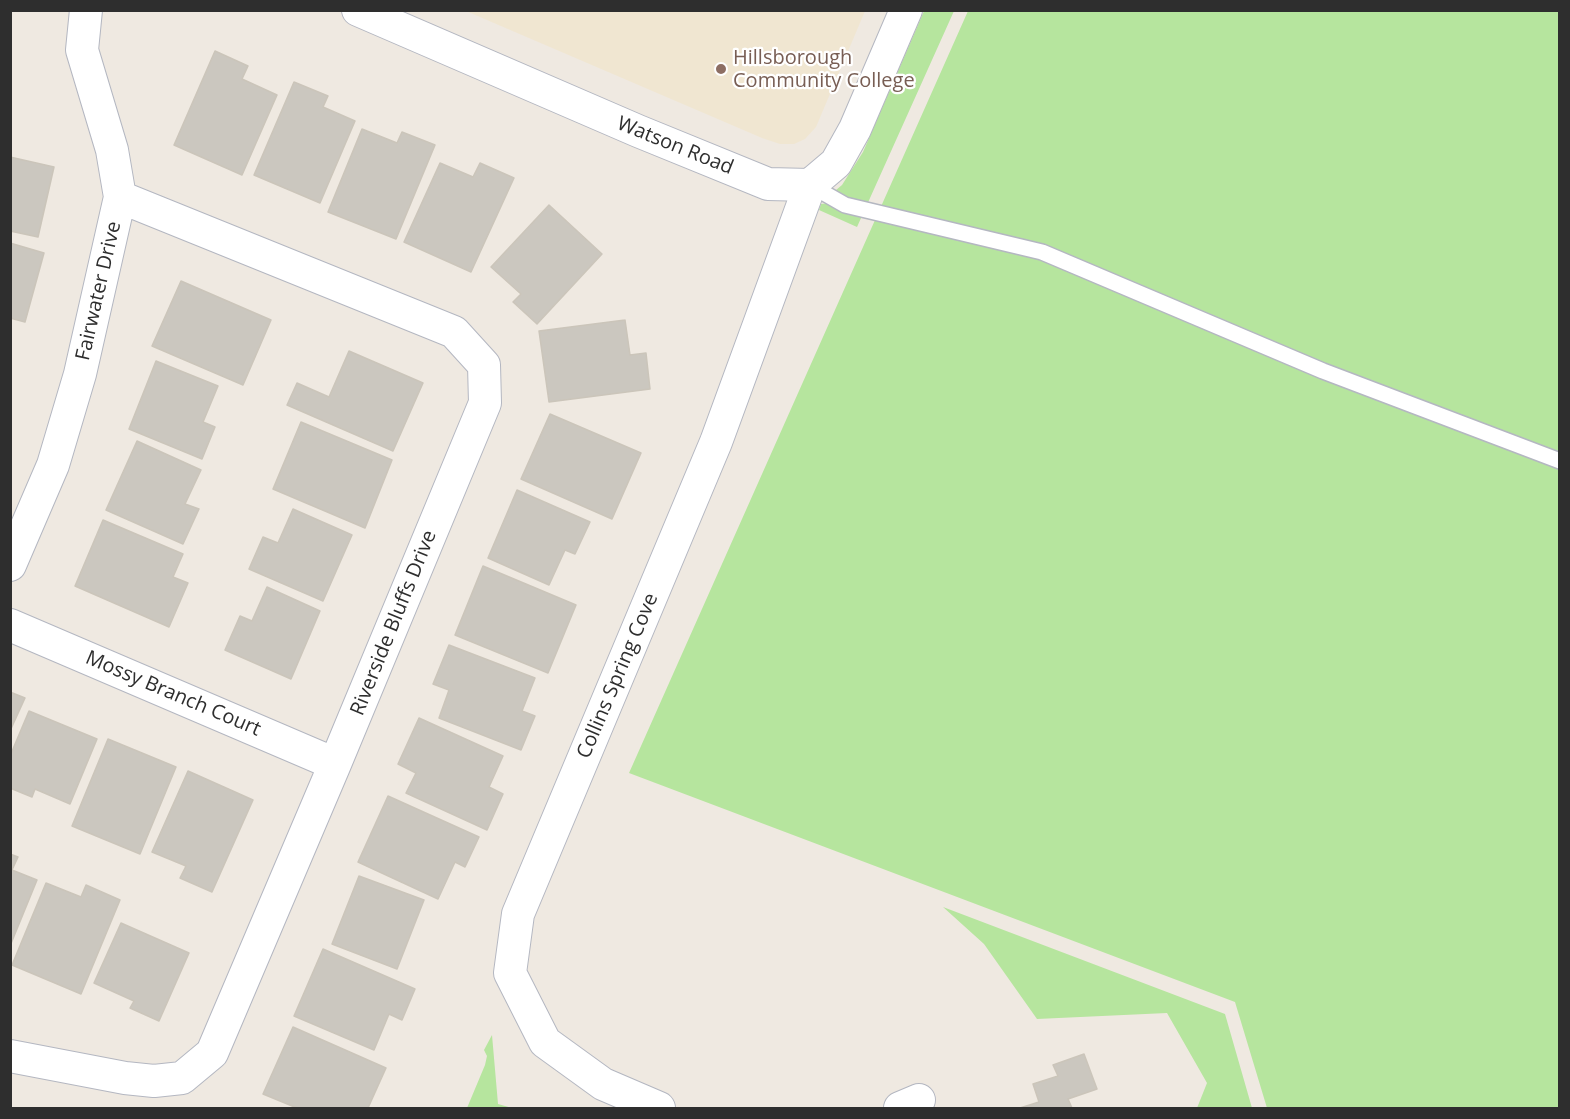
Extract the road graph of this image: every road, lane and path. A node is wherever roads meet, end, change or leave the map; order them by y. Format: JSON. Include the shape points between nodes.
{"nodes":[{"id":1,"x":87,"y":10,"type":"edge"},
{"id":2,"x":358,"y":10,"type":"edge"},
{"id":3,"x":906,"y":10,"type":"edge"},
{"id":4,"x":810,"y":185,"type":"junction"},
{"id":5,"x":120,"y":197,"type":"junction"},
{"id":6,"x":1560,"y":461,"type":"edge"},
{"id":7,"x":10,"y":565,"type":"edge"},
{"id":8,"x":10,"y":625,"type":"edge"},
{"id":9,"x":335,"y":764,"type":"junction"},
{"id":10,"x":10,"y":1056,"type":"edge"},
{"id":11,"x":659,"y":1108,"type":"edge"}],
"edges":[{"from":1,"to":5,"type":"street","name":"Fairwater Drive","via":[[82,50],[112,150]]},
{"from":2,"to":4,"type":"street","name":"Watson Road","via":[[768,184]]},
{"from":3,"to":4,"type":"street","via":[[855,129],[836,163]]},
{"from":4,"to":6,"type":"lane","via":[[845,205],[1042,252],[1323,371]]},
{"from":4,"to":11,"type":"street","name":"Collins Spring Cove","via":[[716,442],[518,914],[510,973],[546,1042],[603,1084]]},
{"from":5,"to":7,"type":"street","name":"Fairwater Drive","via":[[80,374],[57,454]]},
{"from":5,"to":9,"type":"street","name":"Riverside Bluffs Drive","via":[[454,332],[484,365],[485,403]]},
{"from":8,"to":9,"type":"street","name":"Mossy Branch Court"},
{"from":9,"to":10,"type":"street","name":"Riverside Bluffs Drive","via":[[212,1053],[182,1078],[154,1081]]}]}
